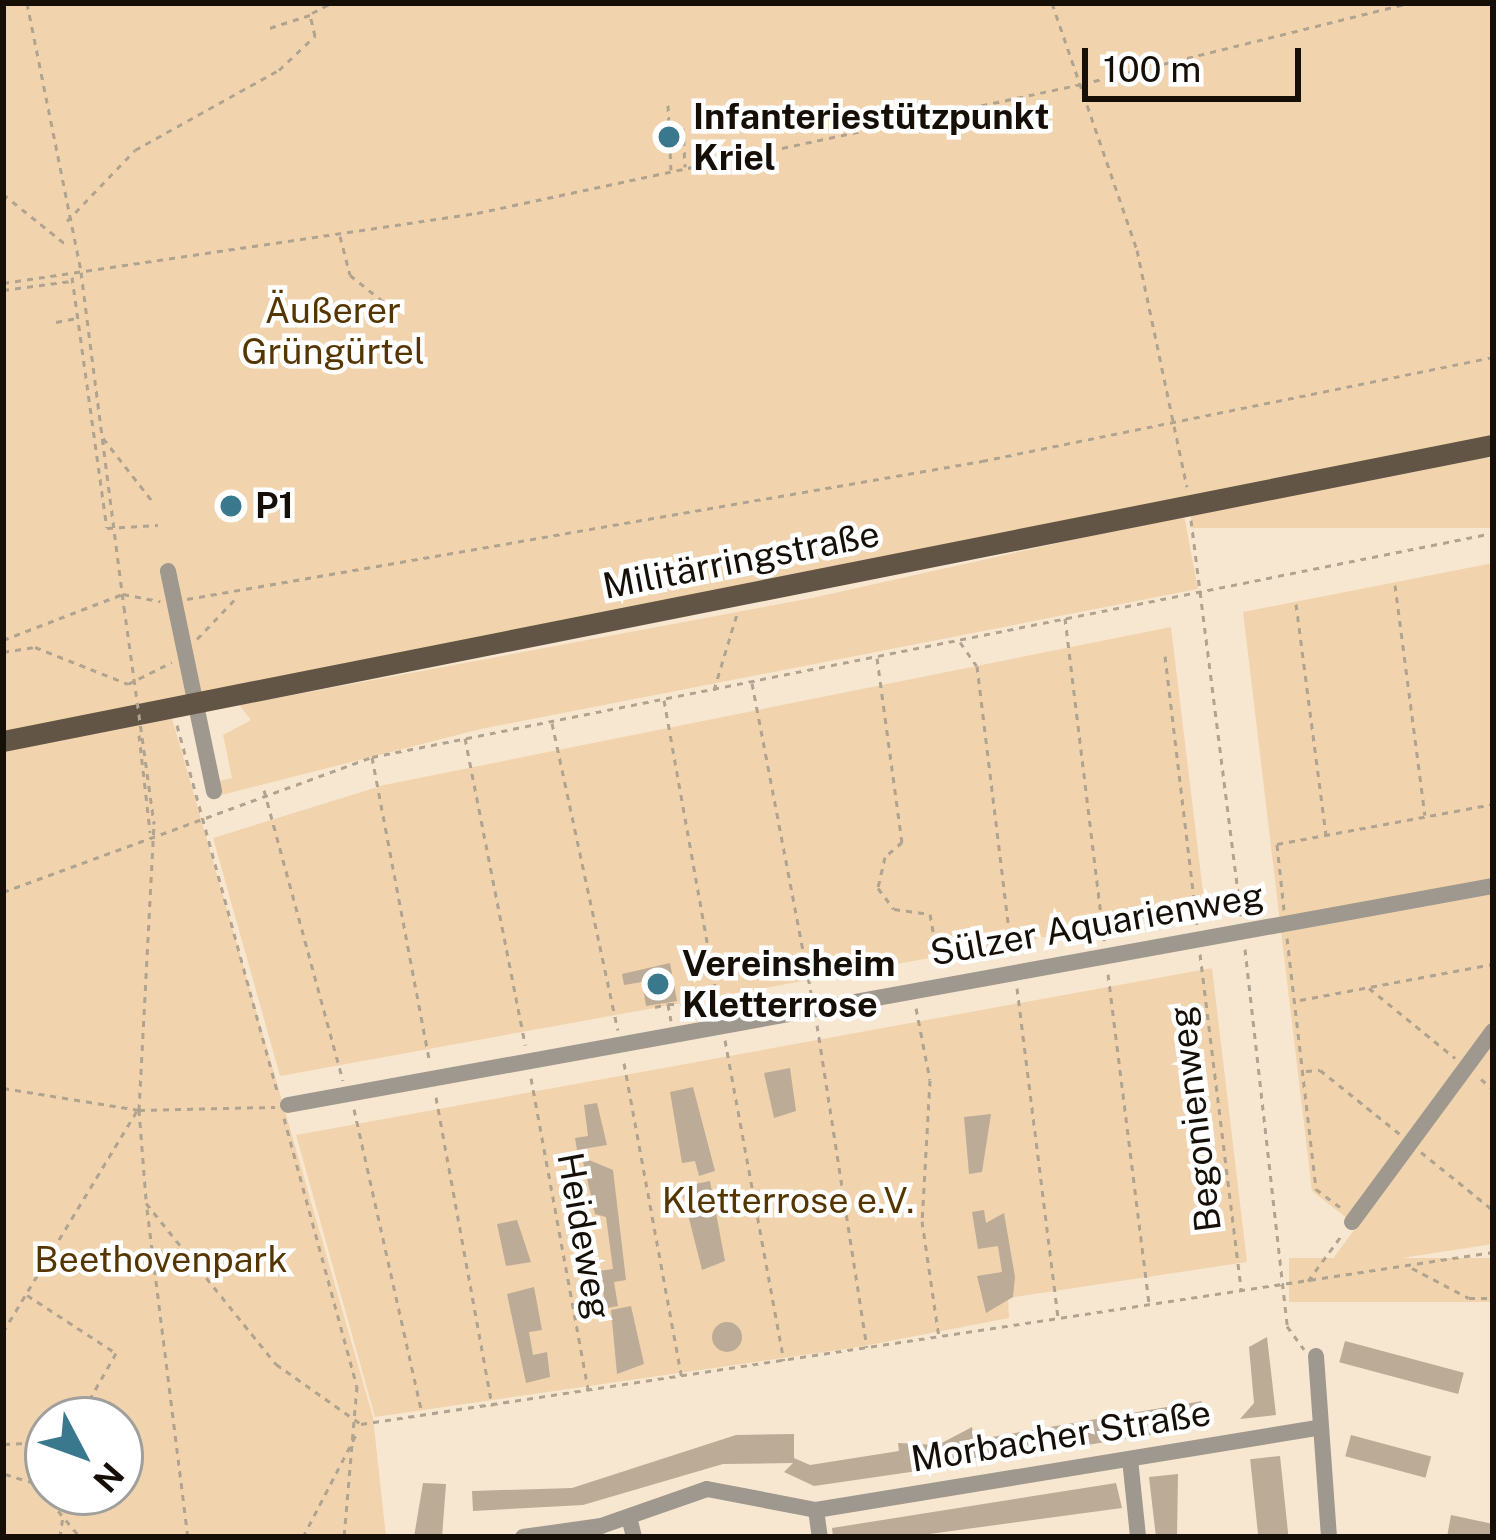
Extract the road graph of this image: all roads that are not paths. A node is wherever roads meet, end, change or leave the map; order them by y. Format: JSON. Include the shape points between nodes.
{"nodes":[{"id":1,"x":1493,"y":445,"type":"edge"},
{"id":2,"x":168,"y":571,"type":"dead end"},
{"id":3,"x":196,"y":702,"type":"junction"},
{"id":4,"x":3,"y":741,"type":"edge"},
{"id":5,"x":214,"y":791,"type":"dead end"},
{"id":6,"x":1493,"y":886,"type":"edge"},
{"id":7,"x":1493,"y":1031,"type":"edge"},
{"id":8,"x":284,"y":1106,"type":"road end"},
{"id":9,"x":1351,"y":1218,"type":"road end"},
{"id":10,"x":1316,"y":1356,"type":"road end"},
{"id":11,"x":1317,"y":1428,"type":"junction"},
{"id":12,"x":1130,"y":1459,"type":"junction"},
{"id":13,"x":816,"y":1510,"type":"junction"},
{"id":14,"x":629,"y":1517,"type":"junction"},
{"id":15,"x":524,"y":1537,"type":"edge"},
{"id":16,"x":634,"y":1537,"type":"edge"},
{"id":17,"x":820,"y":1537,"type":"edge"},
{"id":18,"x":1138,"y":1537,"type":"edge"},
{"id":19,"x":1329,"y":1537,"type":"edge"}],
"edges":[{"from":1,"to":3,"type":"main road","name":"Militärringstraße"},
{"from":2,"to":3,"type":"street"},
{"from":3,"to":4,"type":"main road","name":"Militärringstraße"},
{"from":3,"to":5,"type":"street"},
{"from":6,"to":8,"type":"street","name":"Sülzer Aquarienweg"},
{"from":7,"to":9,"type":"street"},
{"from":10,"to":11,"type":"street"},
{"from":11,"to":12,"type":"street","name":"Morbacher Straße"},
{"from":11,"to":19,"type":"street"},
{"from":12,"to":13,"type":"street","name":"Morbacher Straße"},
{"from":12,"to":18,"type":"street"},
{"from":13,"to":14,"type":"street","name":"Morbacher Straße","via":[[737,1488]]},
{"from":13,"to":17,"type":"street"},
{"from":14,"to":15,"type":"street","name":"Morbacher Straße"},
{"from":14,"to":16,"type":"street"}]}
